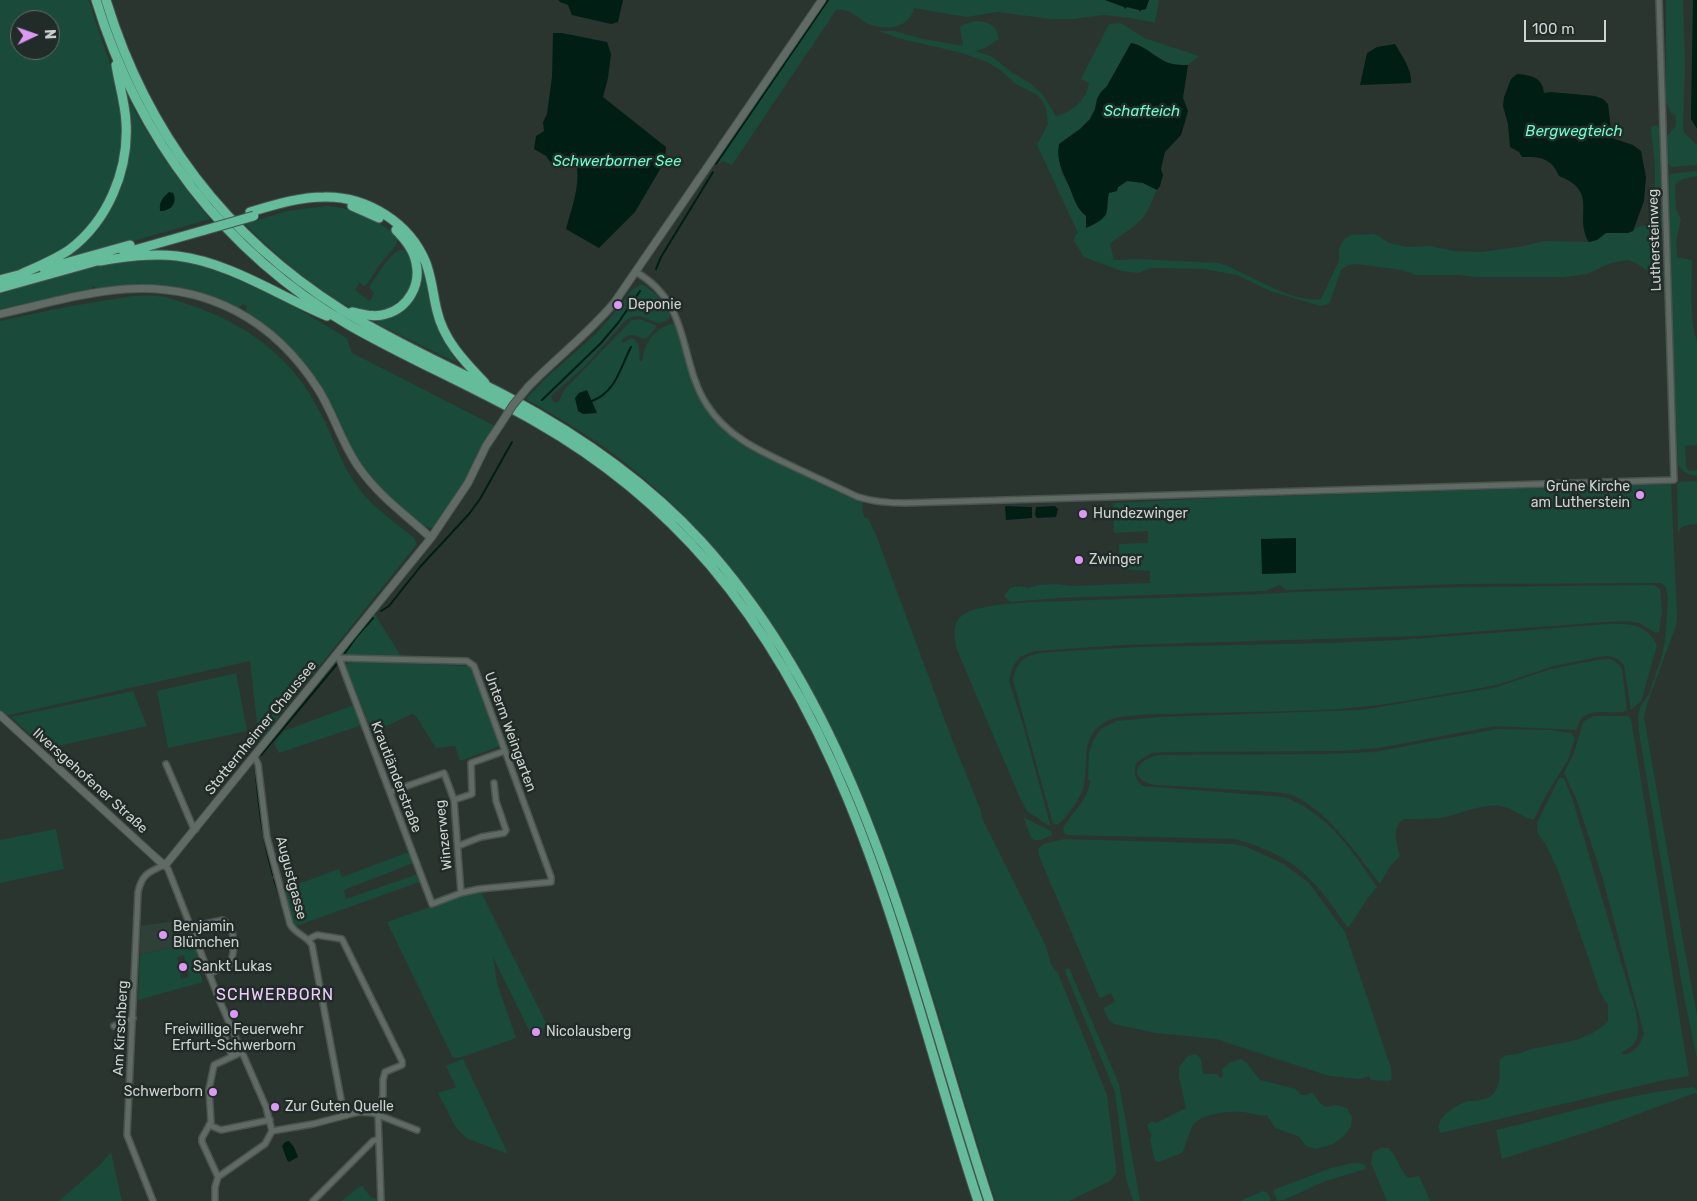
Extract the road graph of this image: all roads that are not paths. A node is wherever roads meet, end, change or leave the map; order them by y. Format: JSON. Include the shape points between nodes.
{"nodes":[{"id":1,"x":96,"y":0,"type":"edge"},
{"id":2,"x":106,"y":0,"type":"edge"},
{"id":3,"x":822,"y":0,"type":"edge"},
{"id":4,"x":1658,"y":0,"type":"edge"},
{"id":5,"x":112,"y":48,"type":"junction"},
{"id":6,"x":252,"y":214,"type":"junction"},
{"id":7,"x":203,"y":228,"type":"junction"},
{"id":8,"x":100,"y":261,"type":"junction"},
{"id":9,"x":636,"y":272,"type":"junction"},
{"id":10,"x":21,"y":274,"type":"junction"},
{"id":11,"x":0,"y":280,"type":"edge"},
{"id":12,"x":0,"y":288,"type":"edge"},
{"id":13,"x":343,"y":310,"type":"junction"},
{"id":14,"x":0,"y":314,"type":"edge"},
{"id":15,"x":348,"y":324,"type":"junction"},
{"id":16,"x":491,"y":388,"type":"junction"},
{"id":17,"x":431,"y":538,"type":"junction"},
{"id":18,"x":338,"y":656,"type":"junction"},
{"id":19,"x":0,"y":715,"type":"edge"},
{"id":20,"x":505,"y":750,"type":"junction"},
{"id":21,"x":254,"y":756,"type":"junction"},
{"id":22,"x":166,"y":764,"type":"dead end"},
{"id":23,"x":494,"y":783,"type":"dead end"},
{"id":24,"x":390,"y":792,"type":"junction"},
{"id":25,"x":454,"y":800,"type":"junction"},
{"id":26,"x":196,"y":829,"type":"junction"},
{"id":27,"x":458,"y":846,"type":"junction"},
{"id":28,"x":164,"y":865,"type":"junction"},
{"id":29,"x":460,"y":893,"type":"junction"},
{"id":30,"x":191,"y":927,"type":"junction"},
{"id":31,"x":309,"y":939,"type":"junction"},
{"id":32,"x":209,"y":974,"type":"junction"},
{"id":33,"x":132,"y":1018,"type":"junction"},
{"id":34,"x":114,"y":1026,"type":"dead end"},
{"id":35,"x":231,"y":1028,"type":"junction"},
{"id":36,"x":242,"y":1052,"type":"junction"},
{"id":37,"x":232,"y":1056,"type":"junction"},
{"id":38,"x":378,"y":1114,"type":"junction"},
{"id":39,"x":344,"y":1115,"type":"junction"},
{"id":40,"x":270,"y":1120,"type":"junction"},
{"id":41,"x":209,"y":1125,"type":"junction"},
{"id":42,"x":417,"y":1130,"type":"dead end"},
{"id":43,"x":272,"y":1131,"type":"junction"},
{"id":44,"x":379,"y":1139,"type":"junction"},
{"id":45,"x":218,"y":1177,"type":"junction"},
{"id":46,"x":153,"y":1201,"type":"edge"},
{"id":47,"x":215,"y":1201,"type":"edge"},
{"id":48,"x":313,"y":1201,"type":"edge"},
{"id":49,"x":381,"y":1201,"type":"edge"},
{"id":50,"x":978,"y":1201,"type":"edge"},
{"id":51,"x":989,"y":1201,"type":"edge"}],
"edges":[{"from":1,"to":5,"type":"highway"},
{"from":2,"to":13,"type":"highway","via":[[125,54],[147,102],[195,178],[249,238],[284,269]]},
{"from":3,"to":9,"type":"street","name":"Stotternheimer Chaussee"},
{"from":4,"to":9,"type":"street","name":"Luthersteinweg","via":[[1674,480],[886,503],[858,497],[754,449],[736,437],[707,405],[698,388],[672,306],[652,283]]},
{"from":5,"to":10,"type":"highway","via":[[126,132],[122,168],[113,195],[96,223],[75,245]]},
{"from":5,"to":15,"type":"highway","via":[[163,149],[210,210],[276,275]]},
{"from":6,"to":7,"type":"highway","bridge":true},
{"from":6,"to":13,"type":"highway","via":[[308,204],[337,203],[371,214],[398,233],[416,262],[415,287],[409,298],[402,306],[384,315],[367,316]]},
{"from":6,"to":16,"type":"highway","via":[[289,201],[338,197],[368,205],[393,220],[412,239],[426,263],[437,313],[449,340],[464,361]]},
{"from":7,"to":8,"type":"highway"},
{"from":7,"to":10,"type":"highway"},
{"from":8,"to":12,"type":"highway"},
{"from":8,"to":15,"type":"highway","via":[[176,256],[211,264]]},
{"from":9,"to":17,"type":"street","name":"Stotternheimer Chaussee","bridge":true,"via":[[601,318],[513,405],[486,446],[468,483]]},
{"from":10,"to":11,"type":"highway"},
{"from":13,"to":16,"type":"highway"},
{"from":14,"to":17,"type":"street","via":[[103,292],[143,288],[187,294],[232,308],[280,342],[318,389],[345,446],[360,469],[380,494]]},
{"from":15,"to":50,"type":"highway","via":[[535,421],[598,463],[680,533],[761,632],[812,720],[859,826]]},
{"from":16,"to":51,"type":"highway","via":[[574,434],[662,503],[698,538],[745,594],[792,664],[824,723],[871,829],[910,943]]},
{"from":17,"to":18,"type":"street","name":"Stotternheimer Chaussee"},
{"from":18,"to":20,"type":"street","name":"Unterm Weingarten","via":[[467,661],[474,666]]},
{"from":18,"to":21,"type":"street","name":"Stotternheimer Chaussee"},
{"from":18,"to":24,"type":"street","name":"Krautländerstraße"},
{"from":19,"to":28,"type":"street","name":"Ilversgehofener Straße"},
{"from":20,"to":25,"type":"street","via":[[472,763],[472,794]]},
{"from":20,"to":29,"type":"street","name":"Unterm Weingarten","via":[[551,882]]},
{"from":21,"to":26,"type":"street","name":"Stotternheimer Chaussee"},
{"from":21,"to":31,"type":"street","name":"Augustgasse","via":[[258,764],[267,837],[289,921],[294,931]]},
{"from":22,"to":26,"type":"street"},
{"from":23,"to":27,"type":"street","via":[[496,801],[506,830]]},
{"from":24,"to":25,"type":"street","name":"Winzerweg","via":[[444,773]]},
{"from":24,"to":29,"type":"street","name":"Krautländerstraße","via":[[432,904]]},
{"from":25,"to":27,"type":"street","name":"Winzerweg"},
{"from":26,"to":28,"type":"street","name":"Stotternheimer Chaussee"},
{"from":27,"to":29,"type":"street","name":"Winzerweg"},
{"from":28,"to":30,"type":"street"},
{"from":28,"to":33,"type":"street","name":"Am Kirschberg","via":[[140,880]]},
{"from":30,"to":32,"type":"street"},
{"from":30,"to":32,"type":"street","via":[[223,920],[231,927],[230,964]]},
{"from":31,"to":38,"type":"street","via":[[317,935],[342,939],[402,1061],[402,1065],[385,1072]]},
{"from":31,"to":39,"type":"street"},
{"from":32,"to":35,"type":"street"},
{"from":33,"to":34,"type":"street"},
{"from":33,"to":46,"type":"street","name":"Am Kirschberg","via":[[127,1135]]},
{"from":35,"to":36,"type":"street"},
{"from":35,"to":37,"type":"street","via":[[222,1032]]},
{"from":36,"to":37,"type":"street"},
{"from":36,"to":40,"type":"street"},
{"from":37,"to":41,"type":"street","via":[[217,1062],[212,1069]]},
{"from":38,"to":39,"type":"street","via":[[359,1112]]},
{"from":38,"to":42,"type":"street"},
{"from":38,"to":44,"type":"street"},
{"from":39,"to":43,"type":"street"},
{"from":40,"to":41,"type":"street","via":[[221,1130]]},
{"from":40,"to":43,"type":"street"},
{"from":41,"to":45,"type":"street","via":[[202,1142]]},
{"from":43,"to":45,"type":"street","via":[[265,1144]]},
{"from":44,"to":48,"type":"street"},
{"from":44,"to":49,"type":"street"},
{"from":45,"to":47,"type":"street"}]}
